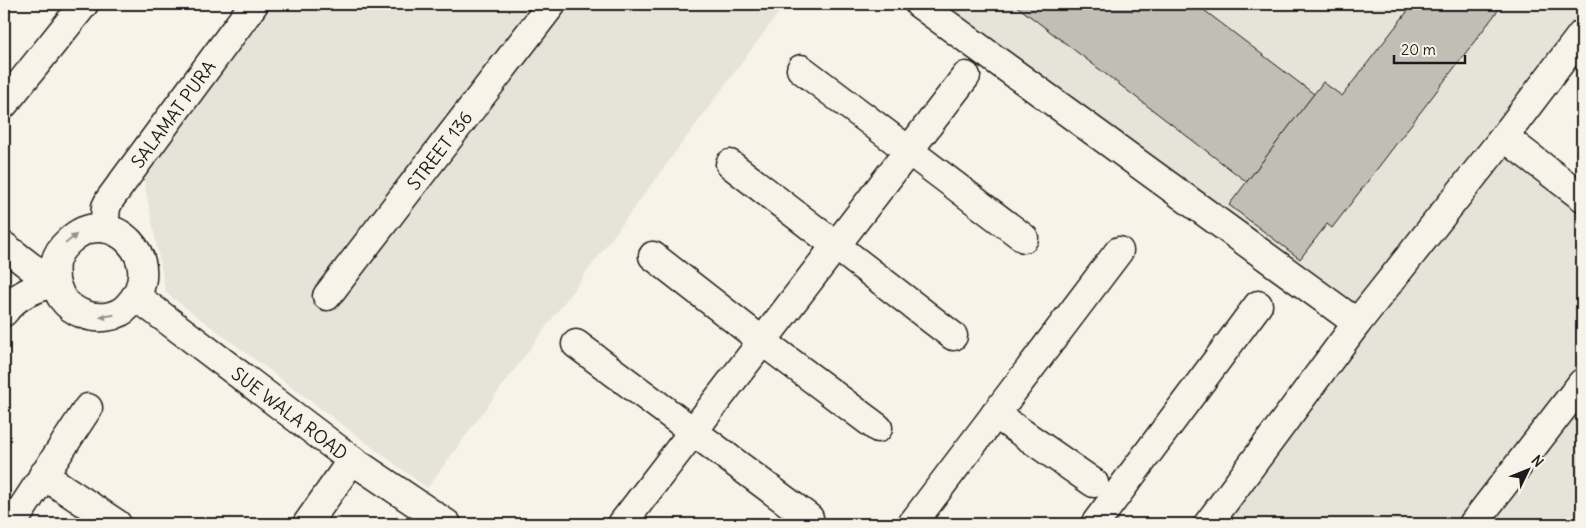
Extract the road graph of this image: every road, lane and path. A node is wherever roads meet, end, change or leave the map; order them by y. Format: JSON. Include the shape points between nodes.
{"nodes":[{"id":1,"x":84,"y":4,"type":"edge"},
{"id":2,"x":254,"y":4,"type":"edge"},
{"id":3,"x":552,"y":4,"type":"edge"},
{"id":4,"x":919,"y":4,"type":"edge"},
{"id":5,"x":1582,"y":34,"type":"edge"},
{"id":6,"x":801,"y":69,"type":"dead end"},
{"id":7,"x":966,"y":76,"type":"dead end"},
{"id":8,"x":4,"y":104,"type":"edge"},
{"id":9,"x":1504,"y":137,"type":"junction"},
{"id":10,"x":909,"y":150,"type":"junction"},
{"id":11,"x":730,"y":164,"type":"dead end"},
{"id":12,"x":1582,"y":197,"type":"edge"},
{"id":13,"x":104,"y":228,"type":"junction"},
{"id":14,"x":1024,"y":238,"type":"dead end"},
{"id":15,"x":836,"y":245,"type":"junction"},
{"id":16,"x":4,"y":246,"type":"edge"},
{"id":17,"x":1119,"y":251,"type":"dead end"},
{"id":18,"x":653,"y":256,"type":"dead end"},
{"id":19,"x":55,"y":282,"type":"junction"},
{"id":20,"x":327,"y":296,"type":"dead end"},
{"id":21,"x":137,"y":297,"type":"junction"},
{"id":22,"x":1258,"y":305,"type":"dead end"},
{"id":23,"x":4,"y":312,"type":"edge"},
{"id":24,"x":1357,"y":323,"type":"junction"},
{"id":25,"x":953,"y":336,"type":"dead end"},
{"id":26,"x":762,"y":341,"type":"junction"},
{"id":27,"x":576,"y":344,"type":"dead end"},
{"id":28,"x":1582,"y":383,"type":"edge"},
{"id":29,"x":88,"y":408,"type":"dead end"},
{"id":30,"x":995,"y":414,"type":"junction"},
{"id":31,"x":878,"y":428,"type":"dead end"},
{"id":32,"x":693,"y":432,"type":"junction"},
{"id":33,"x":352,"y":460,"type":"junction"},
{"id":34,"x":43,"y":475,"type":"junction"},
{"id":35,"x":1094,"y":483,"type":"dead end"},
{"id":36,"x":809,"y":518,"type":"dead end"},
{"id":37,"x":12,"y":524,"type":"edge"},
{"id":38,"x":117,"y":524,"type":"edge"},
{"id":39,"x":307,"y":524,"type":"edge"},
{"id":40,"x":447,"y":524,"type":"edge"},
{"id":41,"x":622,"y":524,"type":"edge"},
{"id":42,"x":912,"y":524,"type":"edge"},
{"id":43,"x":1095,"y":524,"type":"edge"},
{"id":44,"x":1208,"y":524,"type":"edge"},
{"id":45,"x":1473,"y":524,"type":"edge"}],
"edges":[{"from":1,"to":8,"type":"street"},
{"from":2,"to":13,"type":"street","name":"SALAMAT PURA","via":[[110,199]]},
{"from":3,"to":20,"type":"street","name":"STREET 136"},
{"from":4,"to":24,"type":"street"},
{"from":5,"to":9,"type":"street"},
{"from":6,"to":10,"type":"street"},
{"from":7,"to":10,"type":"street"},
{"from":9,"to":12,"type":"street"},
{"from":9,"to":24,"type":"street"},
{"from":10,"to":14,"type":"street"},
{"from":10,"to":15,"type":"street"},
{"from":11,"to":15,"type":"street"},
{"from":19,"to":13,"type":"street","one_way":true,"via":[[55,264],[62,247],[75,235]]},
{"from":13,"to":21,"type":"street","via":[[124,236],[136,248],[142,264],[143,281]]},
{"from":15,"to":25,"type":"street"},
{"from":15,"to":26,"type":"street"},
{"from":16,"to":19,"type":"street"},
{"from":17,"to":30,"type":"street"},
{"from":18,"to":26,"type":"street"},
{"from":21,"to":19,"type":"street","one_way":true,"via":[[124,310],[108,317],[91,317],[74,310],[62,298]]},
{"from":19,"to":23,"type":"street","via":[[21,295]]},
{"from":21,"to":33,"type":"street","name":"SUE WALA ROAD"},
{"from":22,"to":43,"type":"street"},
{"from":24,"to":44,"type":"street"},
{"from":26,"to":31,"type":"street"},
{"from":26,"to":32,"type":"street"},
{"from":27,"to":32,"type":"street"},
{"from":28,"to":45,"type":"street"},
{"from":29,"to":34,"type":"street"},
{"from":30,"to":35,"type":"street"},
{"from":30,"to":42,"type":"street"},
{"from":32,"to":36,"type":"street"},
{"from":32,"to":41,"type":"street"},
{"from":33,"to":39,"type":"street"},
{"from":33,"to":40,"type":"street","name":"SUE WALA ROAD"},
{"from":34,"to":37,"type":"street"},
{"from":34,"to":38,"type":"street"}]}
